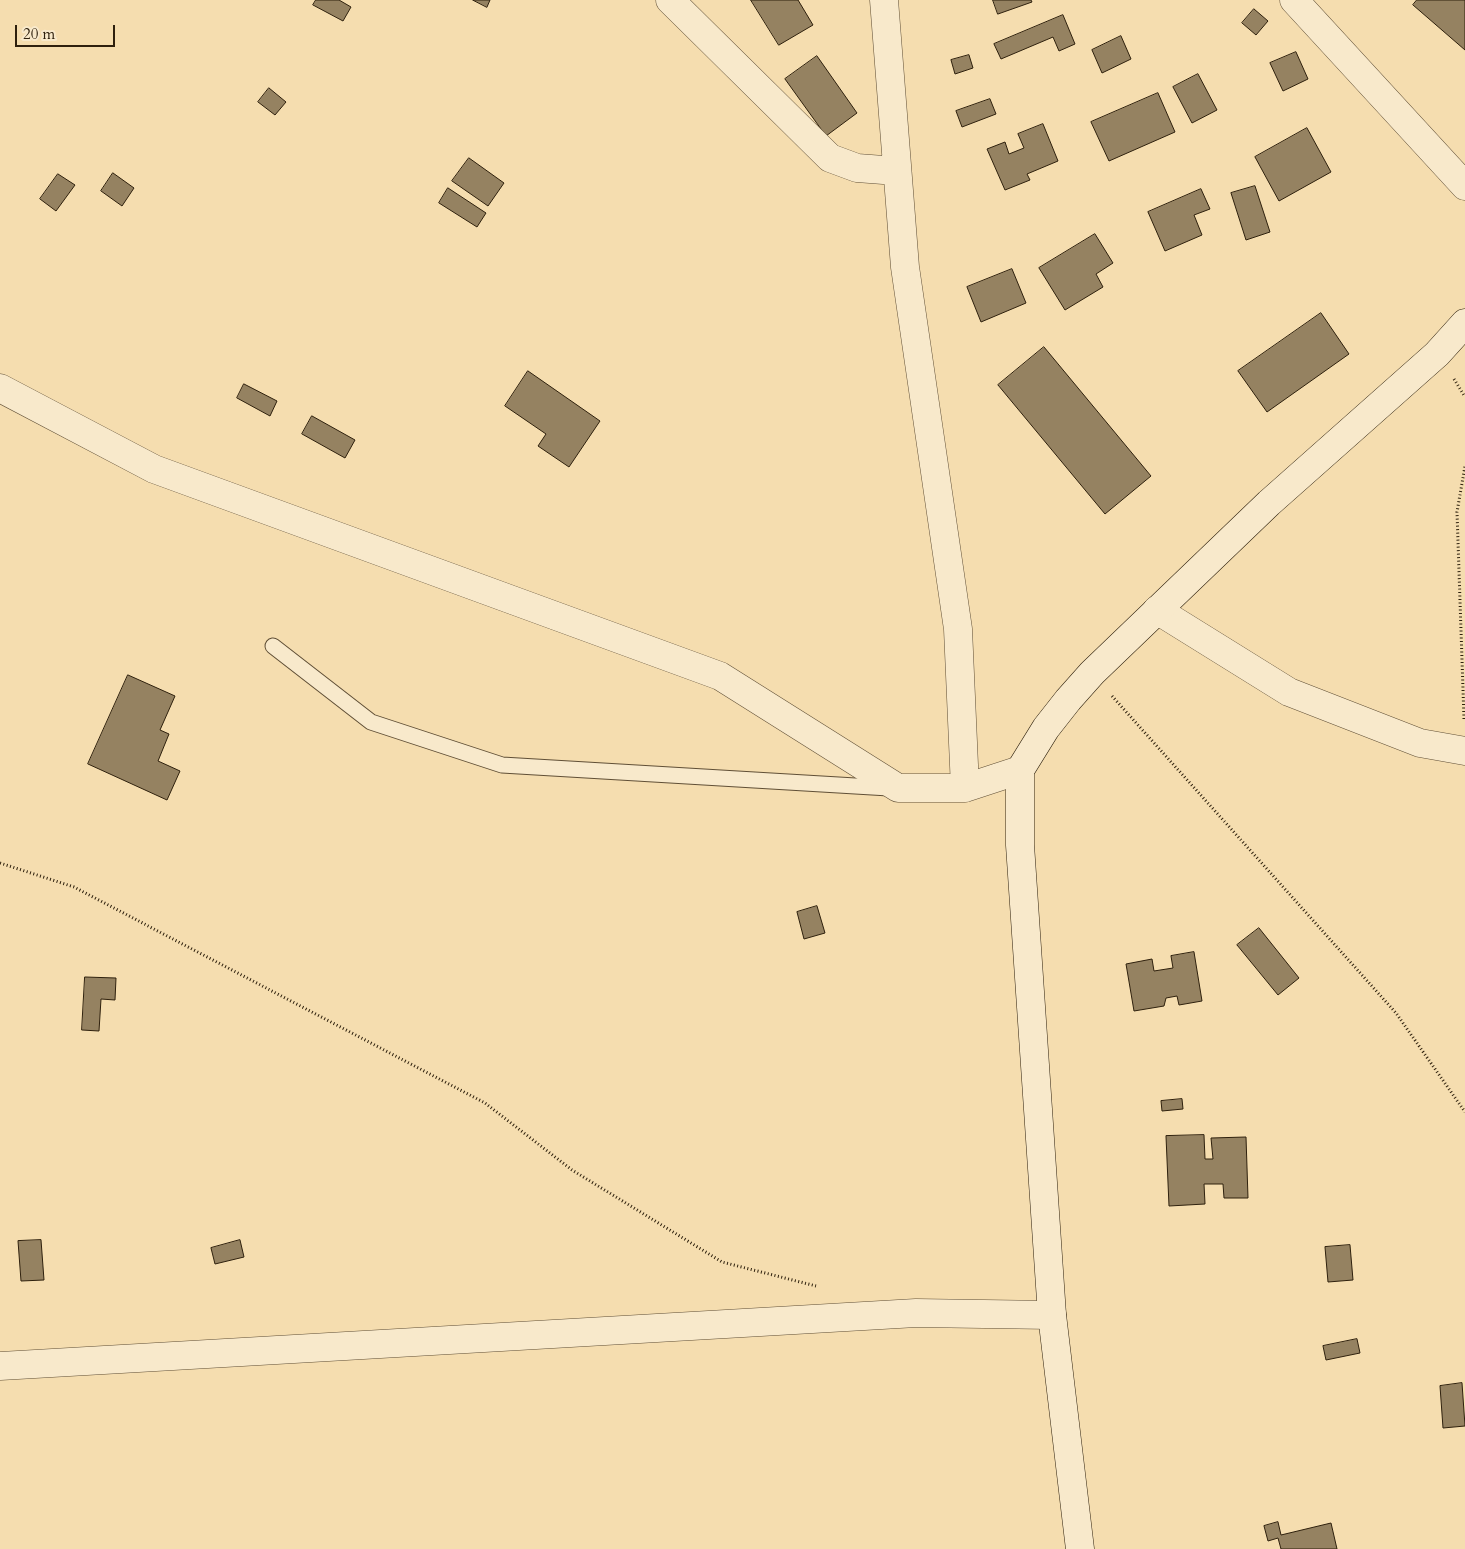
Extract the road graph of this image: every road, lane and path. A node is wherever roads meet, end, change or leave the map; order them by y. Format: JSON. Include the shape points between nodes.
{"nodes":[{"id":1,"x":670,"y":0,"type":"edge"},
{"id":2,"x":884,"y":0,"type":"edge"},
{"id":3,"x":1294,"y":0,"type":"edge"},
{"id":4,"x":897,"y":171,"type":"junction"},
{"id":5,"x":1465,"y":186,"type":"edge"},
{"id":6,"x":1465,"y":323,"type":"edge"},
{"id":7,"x":0,"y":388,"type":"edge"},
{"id":8,"x":1465,"y":466,"type":"edge"},
{"id":9,"x":1157,"y":610,"type":"junction"},
{"id":10,"x":273,"y":646,"type":"dead end"},
{"id":11,"x":1092,"y":674,"type":"junction"},
{"id":12,"x":1464,"y":722,"type":"edge"},
{"id":13,"x":1465,"y":751,"type":"edge"},
{"id":14,"x":1020,"y":770,"type":"junction"},
{"id":15,"x":898,"y":788,"type":"junction"},
{"id":16,"x":965,"y":788,"type":"junction"},
{"id":17,"x":0,"y":863,"type":"edge"},
{"id":18,"x":1465,"y":1099,"type":"edge"},
{"id":19,"x":1458,"y":1101,"type":"junction"},
{"id":20,"x":1465,"y":1112,"type":"edge"},
{"id":21,"x":824,"y":1289,"type":"dead end"},
{"id":22,"x":1052,"y":1315,"type":"junction"},
{"id":23,"x":0,"y":1366,"type":"edge"},
{"id":24,"x":1080,"y":1549,"type":"edge"}],
"edges":[{"from":1,"to":4,"type":"street","via":[[830,158],[857,168]]},
{"from":2,"to":4,"type":"street"},
{"from":3,"to":5,"type":"street"},
{"from":4,"to":16,"type":"street","via":[[905,267],[958,629]]},
{"from":6,"to":9,"type":"street","via":[[1437,354],[1269,503]]},
{"from":7,"to":15,"type":"street","via":[[154,469],[720,676]]},
{"from":8,"to":12,"type":"path","via":[[1457,512]]},
{"from":9,"to":11,"type":"street"},
{"from":9,"to":13,"type":"street","via":[[1289,692],[1420,743]]},
{"from":10,"to":15,"type":"lane","via":[[371,722],[502,765]]},
{"from":11,"to":14,"type":"street","via":[[1046,728]]},
{"from":11,"to":19,"type":"path","via":[[1396,1013]]},
{"from":14,"to":16,"type":"street"},
{"from":14,"to":22,"type":"street","via":[[1020,845]]},
{"from":15,"to":16,"type":"street"},
{"from":17,"to":21,"type":"path","via":[[74,887],[485,1104],[572,1170],[722,1262]]},
{"from":18,"to":19,"type":"path"},
{"from":19,"to":20,"type":"path"},
{"from":22,"to":23,"type":"street","via":[[916,1313]]},
{"from":22,"to":24,"type":"street"}]}
